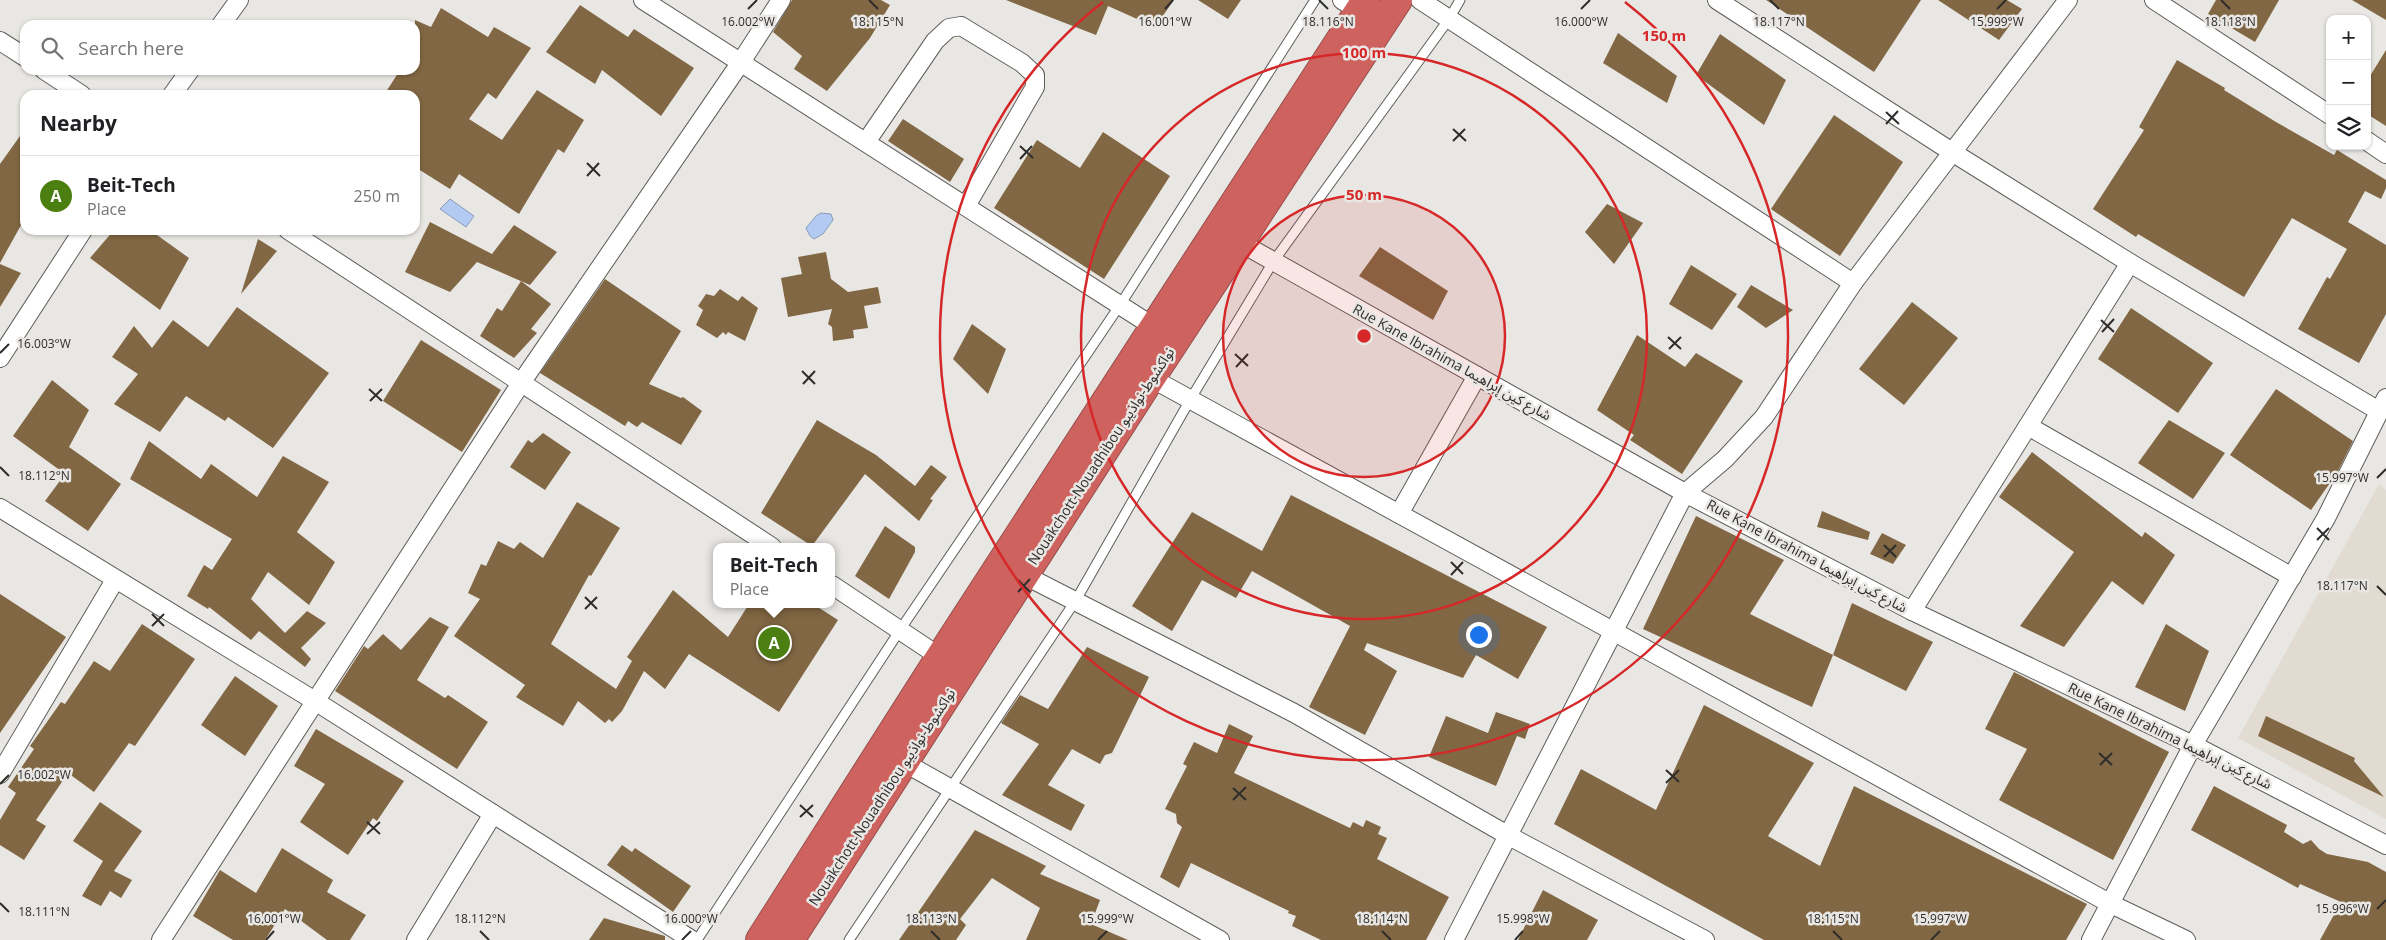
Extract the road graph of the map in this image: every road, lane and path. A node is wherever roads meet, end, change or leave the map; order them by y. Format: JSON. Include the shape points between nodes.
{"nodes":[{"id":1,"x":238,"y":0,"type":"edge"},
{"id":2,"x":643,"y":0,"type":"edge"},
{"id":3,"x":781,"y":0,"type":"edge"},
{"id":4,"x":1315,"y":0,"type":"edge"},
{"id":5,"x":1398,"y":0,"type":"edge"},
{"id":6,"x":1420,"y":0,"type":"edge"},
{"id":7,"x":1460,"y":0,"type":"edge"},
{"id":8,"x":1717,"y":0,"type":"edge"},
{"id":9,"x":2068,"y":0,"type":"edge"},
{"id":10,"x":2154,"y":0,"type":"edge"},
{"id":11,"x":1356,"y":4,"type":"edge"},
{"id":12,"x":1449,"y":19,"type":"junction"},
{"id":13,"x":224,"y":20,"type":"edge"},
{"id":14,"x":0,"y":41,"type":"edge"},
{"id":15,"x":20,"y":54,"type":"edge"},
{"id":16,"x":740,"y":62,"type":"junction"},
{"id":17,"x":52,"y":75,"type":"edge"},
{"id":18,"x":186,"y":75,"type":"edge"},
{"id":19,"x":74,"y":90,"type":"edge"},
{"id":20,"x":176,"y":90,"type":"edge"},
{"id":21,"x":2326,"y":112,"type":"edge"},
{"id":22,"x":866,"y":142,"type":"junction"},
{"id":23,"x":2371,"y":144,"type":"edge"},
{"id":24,"x":1952,"y":152,"type":"junction"},
{"id":25,"x":2386,"y":154,"type":"edge"},
{"id":26,"x":966,"y":206,"type":"junction"},
{"id":27,"x":80,"y":235,"type":"edge"},
{"id":28,"x":296,"y":235,"type":"edge"},
{"id":29,"x":1241,"y":243,"type":"junction"},
{"id":30,"x":1273,"y":262,"type":"junction"},
{"id":31,"x":2130,"y":263,"type":"junction"},
{"id":32,"x":1853,"y":283,"type":"junction"},
{"id":33,"x":1120,"y":305,"type":"junction"},
{"id":34,"x":1154,"y":327,"type":"junction"},
{"id":35,"x":0,"y":358,"type":"edge"},
{"id":36,"x":1477,"y":376,"type":"junction"},
{"id":37,"x":1151,"y":378,"type":"junction"},
{"id":38,"x":521,"y":383,"type":"junction"},
{"id":39,"x":1190,"y":400,"type":"junction"},
{"id":40,"x":2383,"y":405,"type":"edge"},
{"id":41,"x":2028,"y":426,"type":"junction"},
{"id":42,"x":1685,"y":493,"type":"junction"},
{"id":43,"x":0,"y":508,"type":"edge"},
{"id":44,"x":1399,"y":514,"type":"junction"},
{"id":45,"x":766,"y":543,"type":"edge"},
{"id":46,"x":1024,"y":575,"type":"junction"},
{"id":47,"x":2292,"y":577,"type":"junction"},
{"id":48,"x":115,"y":580,"type":"junction"},
{"id":49,"x":835,"y":587,"type":"edge"},
{"id":50,"x":1076,"y":600,"type":"junction"},
{"id":51,"x":1912,"y":611,"type":"junction"},
{"id":52,"x":900,"y":630,"type":"junction"},
{"id":53,"x":1613,"y":633,"type":"junction"},
{"id":54,"x":940,"y":657,"type":"junction"},
{"id":55,"x":315,"y":701,"type":"junction"},
{"id":56,"x":2193,"y":745,"type":"junction"},
{"id":57,"x":905,"y":763,"type":"junction"},
{"id":58,"x":0,"y":774,"type":"edge"},
{"id":59,"x":950,"y":787,"type":"junction"},
{"id":60,"x":493,"y":814,"type":"junction"},
{"id":61,"x":1510,"y":836,"type":"junction"},
{"id":62,"x":2386,"y":845,"type":"edge"},
{"id":63,"x":2111,"y":904,"type":"junction"},
{"id":64,"x":161,"y":940,"type":"edge"},
{"id":65,"x":416,"y":940,"type":"edge"},
{"id":66,"x":692,"y":940,"type":"edge"},
{"id":67,"x":697,"y":940,"type":"edge"},
{"id":68,"x":760,"y":940,"type":"edge"},
{"id":69,"x":790,"y":940,"type":"edge"},
{"id":70,"x":849,"y":940,"type":"edge"},
{"id":71,"x":1218,"y":940,"type":"edge"},
{"id":72,"x":1454,"y":940,"type":"edge"},
{"id":73,"x":1705,"y":940,"type":"edge"},
{"id":74,"x":2092,"y":940,"type":"edge"},
{"id":75,"x":2186,"y":940,"type":"edge"}],
"edges":[{"from":1,"to":13,"type":"street"},
{"from":2,"to":16,"type":"street"},
{"from":3,"to":16,"type":"street"},
{"from":4,"to":33,"type":"lane"},
{"from":5,"to":29,"type":"highway","name":"Nouakchott-Nouadhibou نواكشوط-نواذيبو"},
{"from":6,"to":12,"type":"street"},
{"from":7,"to":12,"type":"lane"},
{"from":8,"to":24,"type":"street"},
{"from":9,"to":24,"type":"street"},
{"from":10,"to":21,"type":"street"},
{"from":11,"to":34,"type":"highway","name":"Nouakchott-Nouadhibou نواكشوط-نواذيبو"},
{"from":12,"to":30,"type":"lane"},
{"from":12,"to":32,"type":"street"},
{"from":14,"to":15,"type":"street"},
{"from":16,"to":22,"type":"street"},
{"from":16,"to":38,"type":"street"},
{"from":17,"to":19,"type":"street"},
{"from":18,"to":20,"type":"street"},
{"from":22,"to":26,"type":"street"},
{"from":22,"to":26,"type":"street","via":[[935,41],[949,28],[961,26],[1022,63],[1035,74],[1035,87]]},
{"from":23,"to":25,"type":"street"},
{"from":24,"to":31,"type":"street"},
{"from":24,"to":32,"type":"street"},
{"from":26,"to":33,"type":"street"},
{"from":27,"to":35,"type":"street"},
{"from":28,"to":38,"type":"street"},
{"from":29,"to":30,"type":"street","name":"Rue Kane Ibrahima شارع كين إبراهيما"},
{"from":29,"to":37,"type":"highway","name":"Nouakchott-Nouadhibou نواكشوط-نواذيبو"},
{"from":30,"to":36,"type":"street","name":"Rue Kane Ibrahima شارع كين إبراهيما"},
{"from":30,"to":39,"type":"lane"},
{"from":31,"to":40,"type":"street"},
{"from":31,"to":41,"type":"street"},
{"from":32,"to":42,"type":"street","via":[[1764,417],[1725,459]]},
{"from":33,"to":34,"type":"street"},
{"from":33,"to":52,"type":"lane"},
{"from":34,"to":54,"type":"highway","name":"Nouakchott-Nouadhibou نواكشوط-نواذيبو"},
{"from":36,"to":42,"type":"street","name":"Rue Kane Ibrahima شارع كين إبراهيما"},
{"from":36,"to":44,"type":"street"},
{"from":37,"to":39,"type":"street"},
{"from":37,"to":46,"type":"highway","name":"Nouakchott-Nouadhibou نواكشوط-نواذيبو"},
{"from":38,"to":45,"type":"street"},
{"from":38,"to":55,"type":"street"},
{"from":39,"to":44,"type":"street"},
{"from":39,"to":50,"type":"lane"},
{"from":40,"to":47,"type":"street"},
{"from":41,"to":47,"type":"street"},
{"from":41,"to":51,"type":"street"},
{"from":42,"to":51,"type":"street","name":"Rue Kane Ibrahima شارع كين إبراهيما"},
{"from":42,"to":53,"type":"street"},
{"from":43,"to":48,"type":"street"},
{"from":44,"to":53,"type":"street"},
{"from":46,"to":50,"type":"street"},
{"from":46,"to":57,"type":"highway","name":"Nouakchott-Nouadhibou نواكشوط-نواذيبو"},
{"from":47,"to":56,"type":"street"},
{"from":48,"to":55,"type":"street"},
{"from":48,"to":58,"type":"street"},
{"from":49,"to":52,"type":"street"},
{"from":50,"to":59,"type":"lane"},
{"from":50,"to":61,"type":"street","via":[[1294,714]]},
{"from":51,"to":56,"type":"street","name":"Rue Kane Ibrahima شارع كين إبراهيما"},
{"from":52,"to":54,"type":"street"},
{"from":52,"to":67,"type":"lane"},
{"from":53,"to":61,"type":"street"},
{"from":53,"to":63,"type":"street"},
{"from":54,"to":68,"type":"highway","name":"Nouakchott-Nouadhibou نواكشوط-نواذيبو"},
{"from":55,"to":60,"type":"street"},
{"from":55,"to":64,"type":"street"},
{"from":56,"to":62,"type":"street","name":"Rue Kane Ibrahima شارع كين إبراهيما"},
{"from":56,"to":63,"type":"street"},
{"from":57,"to":59,"type":"street"},
{"from":57,"to":69,"type":"highway","name":"Nouakchott-Nouadhibou نواكشوط-نواذيبو"},
{"from":59,"to":70,"type":"lane"},
{"from":59,"to":71,"type":"street"},
{"from":60,"to":65,"type":"street"},
{"from":60,"to":66,"type":"street"},
{"from":61,"to":72,"type":"street"},
{"from":61,"to":73,"type":"street"},
{"from":63,"to":74,"type":"street"},
{"from":63,"to":75,"type":"street"}]}
